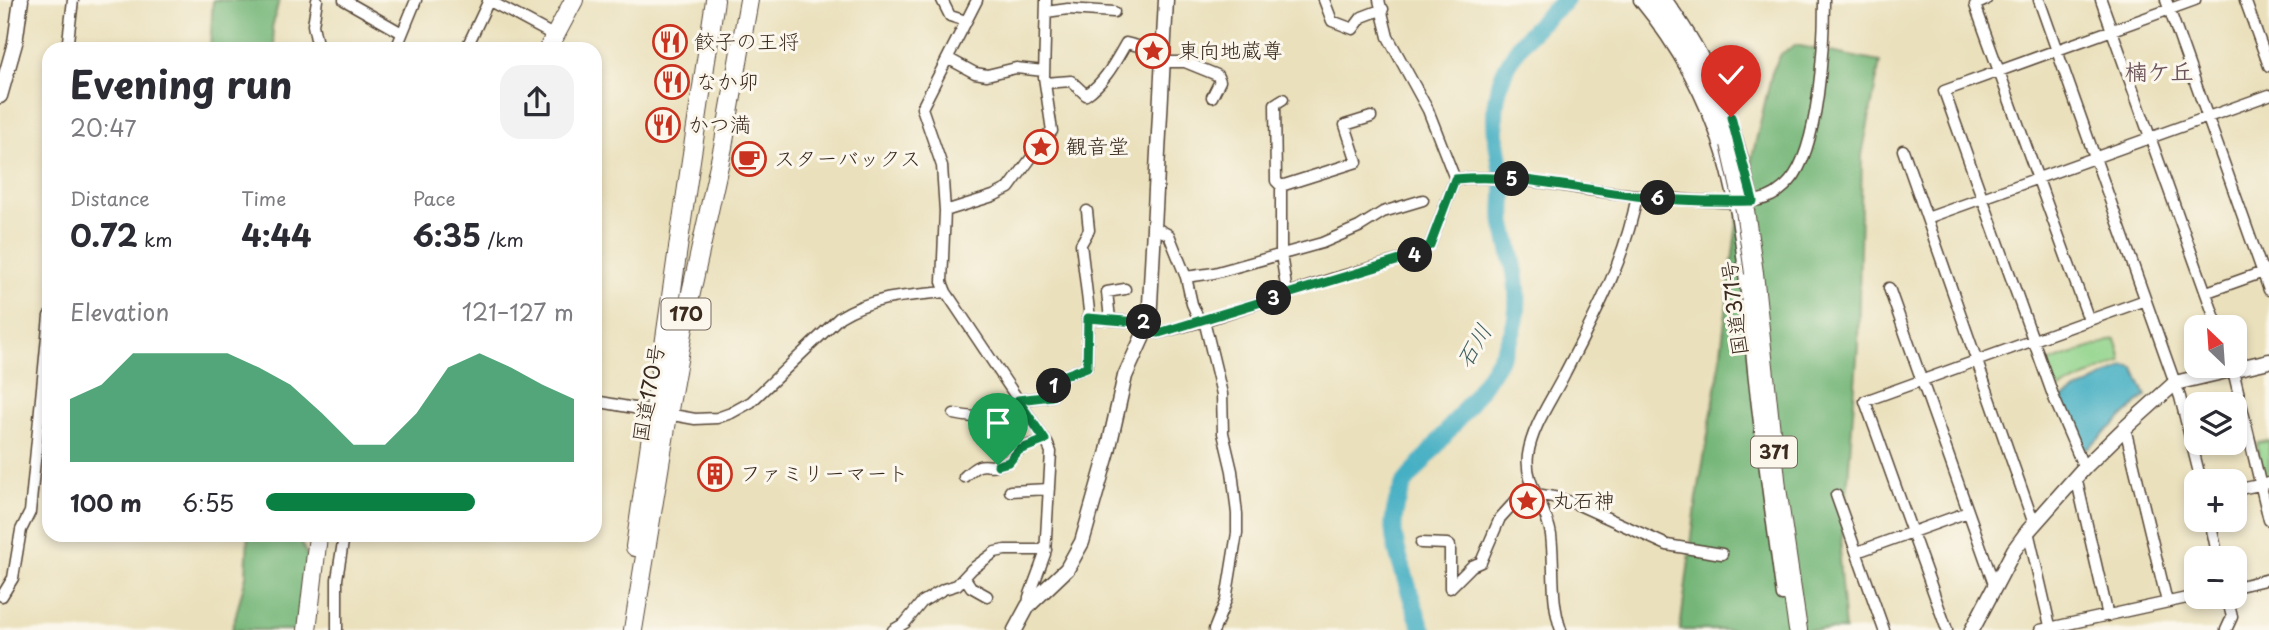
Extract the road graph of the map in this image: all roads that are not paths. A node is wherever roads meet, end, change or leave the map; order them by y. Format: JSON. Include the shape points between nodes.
{"nodes":[{"id":1,"x":21,"y":0,"type":"edge"},
{"id":2,"x":73,"y":0,"type":"edge"},
{"id":3,"x":317,"y":0,"type":"edge"},
{"id":4,"x":344,"y":0,"type":"edge"},
{"id":5,"x":416,"y":0,"type":"edge"},
{"id":6,"x":488,"y":0,"type":"edge"},
{"id":7,"x":574,"y":0,"type":"edge"},
{"id":8,"x":715,"y":0,"type":"edge"},
{"id":9,"x":749,"y":0,"type":"edge"},
{"id":10,"x":942,"y":0,"type":"edge"},
{"id":11,"x":977,"y":0,"type":"edge"},
{"id":12,"x":1166,"y":0,"type":"edge"},
{"id":13,"x":1324,"y":0,"type":"edge"},
{"id":14,"x":1639,"y":0,"type":"edge"},
{"id":15,"x":1653,"y":0,"type":"edge"},
{"id":16,"x":1667,"y":0,"type":"edge"},
{"id":17,"x":1824,"y":0,"type":"edge"},
{"id":18,"x":1986,"y":0,"type":"edge"},
{"id":19,"x":2039,"y":0,"type":"edge"},
{"id":20,"x":2101,"y":0,"type":"edge"},
{"id":21,"x":2195,"y":0,"type":"edge"},
{"id":22,"x":2245,"y":0,"type":"edge"},
{"id":23,"x":1381,"y":4,"type":"edge"},
{"id":24,"x":2167,"y":5,"type":"edge"},
{"id":25,"x":1046,"y":6,"type":"edge"},
{"id":26,"x":1114,"y":12,"type":"dead end"},
{"id":27,"x":966,"y":21,"type":"junction"},
{"id":28,"x":2111,"y":30,"type":"junction"},
{"id":29,"x":402,"y":33,"type":"junction"},
{"id":30,"x":68,"y":42,"type":"edge"},
{"id":31,"x":317,"y":42,"type":"edge"},
{"id":32,"x":399,"y":42,"type":"edge"},
{"id":33,"x":469,"y":42,"type":"edge"},
{"id":34,"x":550,"y":42,"type":"edge"},
{"id":35,"x":552,"y":42,"type":"edge"},
{"id":36,"x":2057,"y":51,"type":"junction"},
{"id":37,"x":949,"y":59,"type":"junction"},
{"id":38,"x":1162,"y":59,"type":"junction"},
{"id":39,"x":2269,"y":66,"type":"edge"},
{"id":40,"x":2000,"y":72,"type":"junction"},
{"id":41,"x":1044,"y":77,"type":"junction"},
{"id":42,"x":2269,"y":94,"type":"edge"},
{"id":43,"x":0,"y":96,"type":"edge"},
{"id":44,"x":1212,"y":97,"type":"dead end"},
{"id":45,"x":1283,"y":99,"type":"dead end"},
{"id":46,"x":1371,"y":117,"type":"dead end"},
{"id":47,"x":2207,"y":117,"type":"junction"},
{"id":48,"x":2150,"y":137,"type":"junction"},
{"id":49,"x":1903,"y":150,"type":"dead end"},
{"id":50,"x":2094,"y":158,"type":"junction"},
{"id":51,"x":2038,"y":178,"type":"junction"},
{"id":52,"x":1455,"y":179,"type":"junction"},
{"id":53,"x":1281,"y":186,"type":"junction"},
{"id":54,"x":1637,"y":196,"type":"junction"},
{"id":55,"x":1982,"y":199,"type":"junction"},
{"id":56,"x":1423,"y":200,"type":"dead end"},
{"id":57,"x":1733,"y":201,"type":"junction"},
{"id":58,"x":1753,"y":201,"type":"junction"},
{"id":59,"x":945,"y":211,"type":"junction"},
{"id":60,"x":1087,"y":211,"type":"dead end"},
{"id":61,"x":1927,"y":218,"type":"junction"},
{"id":62,"x":1154,"y":227,"type":"junction"},
{"id":63,"x":1281,"y":254,"type":"junction"},
{"id":64,"x":2266,"y":271,"type":"edge"},
{"id":65,"x":1186,"y":276,"type":"junction"},
{"id":66,"x":1889,"y":288,"type":"dead end"},
{"id":67,"x":1125,"y":289,"type":"dead end"},
{"id":68,"x":2269,"y":290,"type":"edge"},
{"id":69,"x":946,"y":292,"type":"junction"},
{"id":70,"x":2207,"y":292,"type":"junction"},
{"id":71,"x":1287,"y":293,"type":"junction"},
{"id":72,"x":2145,"y":300,"type":"junction"},
{"id":73,"x":2214,"y":315,"type":"edge"},
{"id":74,"x":1090,"y":318,"type":"junction"},
{"id":75,"x":1110,"y":319,"type":"junction"},
{"id":76,"x":2089,"y":320,"type":"junction"},
{"id":77,"x":1202,"y":321,"type":"junction"},
{"id":78,"x":1148,"y":327,"type":"junction"},
{"id":79,"x":2033,"y":340,"type":"junction"},
{"id":80,"x":1976,"y":360,"type":"junction"},
{"id":81,"x":2269,"y":361,"type":"edge"},
{"id":82,"x":2247,"y":365,"type":"edge"},
{"id":83,"x":42,"y":378,"type":"edge"},
{"id":84,"x":2193,"y":378,"type":"edge"},
{"id":85,"x":2235,"y":378,"type":"edge"},
{"id":86,"x":1922,"y":379,"type":"junction"},
{"id":87,"x":2175,"y":383,"type":"junction"},
{"id":88,"x":602,"y":402,"type":"edge"},
{"id":89,"x":1019,"y":402,"type":"junction"},
{"id":90,"x":661,"y":413,"type":"junction"},
{"id":91,"x":954,"y":414,"type":"dead end"},
{"id":92,"x":2125,"y":428,"type":"junction"},
{"id":93,"x":1045,"y":440,"type":"junction"},
{"id":94,"x":2198,"y":469,"type":"edge"},
{"id":95,"x":2080,"y":472,"type":"junction"},
{"id":96,"x":964,"y":473,"type":"dead end"},
{"id":97,"x":2265,"y":484,"type":"edge"},
{"id":98,"x":2247,"y":488,"type":"edge"},
{"id":99,"x":1049,"y":489,"type":"junction"},
{"id":100,"x":1533,"y":489,"type":"junction"},
{"id":101,"x":1010,"y":491,"type":"dead end"},
{"id":102,"x":1836,"y":495,"type":"dead end"},
{"id":103,"x":1968,"y":512,"type":"junction"},
{"id":104,"x":2269,"y":520,"type":"edge"},
{"id":105,"x":2031,"y":527,"type":"junction"},
{"id":106,"x":1912,"y":532,"type":"junction"},
{"id":107,"x":317,"y":542,"type":"edge"},
{"id":108,"x":343,"y":542,"type":"edge"},
{"id":109,"x":1421,"y":543,"type":"dead end"},
{"id":110,"x":1046,"y":550,"type":"junction"},
{"id":111,"x":1857,"y":552,"type":"junction"},
{"id":112,"x":1722,"y":554,"type":"dead end"},
{"id":113,"x":965,"y":578,"type":"junction"},
{"id":114,"x":2269,"y":579,"type":"edge"},
{"id":115,"x":2247,"y":584,"type":"edge"},
{"id":116,"x":1995,"y":587,"type":"junction"},
{"id":117,"x":2,"y":596,"type":"edge"},
{"id":118,"x":987,"y":596,"type":"dead end"},
{"id":119,"x":1782,"y":596,"type":"dead end"},
{"id":120,"x":2184,"y":598,"type":"edge"},
{"id":121,"x":2167,"y":602,"type":"junction"},
{"id":122,"x":1028,"y":606,"type":"junction"},
{"id":123,"x":2230,"y":609,"type":"edge"},
{"id":124,"x":2108,"y":616,"type":"junction"},
{"id":125,"x":2047,"y":629,"type":"edge"},
{"id":126,"x":307,"y":630,"type":"edge"},
{"id":127,"x":337,"y":630,"type":"edge"},
{"id":128,"x":621,"y":630,"type":"edge"},
{"id":129,"x":633,"y":630,"type":"edge"},
{"id":130,"x":893,"y":630,"type":"edge"},
{"id":131,"x":1016,"y":630,"type":"edge"},
{"id":132,"x":1214,"y":630,"type":"edge"},
{"id":133,"x":1561,"y":630,"type":"edge"},
{"id":134,"x":1798,"y":630,"type":"edge"},
{"id":135,"x":1884,"y":630,"type":"edge"},
{"id":136,"x":1947,"y":630,"type":"edge"},
{"id":137,"x":1972,"y":630,"type":"edge"},
{"id":138,"x":2226,"y":630,"type":"edge"}],
"edges":[{"from":1,"to":43,"type":"street"},
{"from":2,"to":30,"type":"street"},
{"from":3,"to":31,"type":"street","via":[[313,25]]},
{"from":4,"to":29,"type":"street"},
{"from":5,"to":29,"type":"street"},
{"from":6,"to":33,"type":"street"},
{"from":6,"to":34,"type":"street"},
{"from":7,"to":35,"type":"highway"},
{"from":8,"to":90,"type":"highway","name":"国道170号","number":"170","via":[[690,154]]},
{"from":9,"to":90,"type":"highway","name":"国道170号","number":"170","via":[[723,147]]},
{"from":10,"to":27,"type":"street","via":[[950,16]]},
{"from":11,"to":27,"type":"street"},
{"from":12,"to":38,"type":"street"},
{"from":13,"to":23,"type":"street","via":[[1332,21],[1353,29]]},
{"from":14,"to":57,"type":"street","via":[[1680,57],[1703,102],[1723,155]]},
{"from":15,"to":134,"type":"highway","name":"国道371号","number":"371","bridge":true,"via":[[1694,58],[1730,144],[1754,273]]},
{"from":16,"to":58,"type":"street","via":[[1717,82],[1743,155]]},
{"from":17,"to":58,"type":"street","via":[[1824,40],[1811,141],[1790,181],[1775,195]]},
{"from":18,"to":40,"type":"street","via":[[1975,5]]},
{"from":19,"to":36,"type":"street"},
{"from":20,"to":28,"type":"street"},
{"from":21,"to":24,"type":"street"},
{"from":22,"to":39,"type":"street"},
{"from":23,"to":52,"type":"street","via":[[1388,37],[1428,110]]},
{"from":24,"to":28,"type":"street"},
{"from":24,"to":47,"type":"street"},
{"from":25,"to":26,"type":"street"},
{"from":25,"to":41,"type":"street"},
{"from":27,"to":37,"type":"street"},
{"from":28,"to":36,"type":"street"},
{"from":28,"to":48,"type":"street"},
{"from":29,"to":32,"type":"street"},
{"from":36,"to":40,"type":"street"},
{"from":36,"to":50,"type":"street"},
{"from":37,"to":41,"type":"street","via":[[975,73],[1016,68]]},
{"from":37,"to":59,"type":"street","via":[[922,108],[942,166]]},
{"from":38,"to":41,"type":"street","via":[[1126,43],[1086,95],[1071,81]]},
{"from":38,"to":44,"type":"street","via":[[1185,62],[1217,75],[1220,81]]},
{"from":38,"to":62,"type":"street"},
{"from":40,"to":51,"type":"street"},
{"from":40,"to":55,"type":"street","via":[[1944,91]]},
{"from":41,"to":59,"type":"street","via":[[1052,131],[1039,141],[1009,188]]},
{"from":42,"to":47,"type":"street"},
{"from":45,"to":53,"type":"street","via":[[1275,104],[1276,181]]},
{"from":46,"to":53,"type":"street","via":[[1345,125],[1357,162]]},
{"from":47,"to":48,"type":"street"},
{"from":47,"to":64,"type":"street"},
{"from":48,"to":50,"type":"street"},
{"from":48,"to":70,"type":"street"},
{"from":49,"to":61,"type":"street"},
{"from":50,"to":51,"type":"street"},
{"from":50,"to":72,"type":"street"},
{"from":51,"to":55,"type":"street"},
{"from":51,"to":76,"type":"street"},
{"from":52,"to":54,"type":"street","via":[[1514,179]]},
{"from":52,"to":71,"type":"street","via":[[1433,239],[1423,251]]},
{"from":53,"to":63,"type":"street"},
{"from":54,"to":57,"type":"street"},
{"from":54,"to":100,"type":"street","via":[[1611,285],[1531,441],[1528,455]]},
{"from":55,"to":61,"type":"street"},
{"from":55,"to":79,"type":"street"},
{"from":56,"to":63,"type":"street","via":[[1383,212],[1322,243]]},
{"from":57,"to":58,"type":"street"},
{"from":57,"to":119,"type":"street"},
{"from":59,"to":69,"type":"street","via":[[942,282]]},
{"from":60,"to":74,"type":"street","via":[[1089,230],[1081,244]]},
{"from":61,"to":80,"type":"street"},
{"from":62,"to":65,"type":"street","via":[[1169,235]]},
{"from":62,"to":78,"type":"street"},
{"from":63,"to":65,"type":"street"},
{"from":63,"to":71,"type":"street"},
{"from":64,"to":68,"type":"street"},
{"from":64,"to":70,"type":"street"},
{"from":65,"to":77,"type":"street","via":[[1192,304]]},
{"from":66,"to":86,"type":"street"},
{"from":67,"to":75,"type":"street","via":[[1107,292]]},
{"from":69,"to":89,"type":"street"},
{"from":69,"to":90,"type":"street","via":[[876,299],[857,306],[751,402],[731,413],[695,419]]},
{"from":70,"to":73,"type":"street"},
{"from":71,"to":77,"type":"street"},
{"from":72,"to":76,"type":"street"},
{"from":72,"to":87,"type":"street"},
{"from":74,"to":75,"type":"street"},
{"from":74,"to":89,"type":"street","via":[[1087,367],[1055,379],[1052,396]]},
{"from":75,"to":78,"type":"street"},
{"from":76,"to":79,"type":"street"},
{"from":77,"to":78,"type":"street","via":[[1159,333]]},
{"from":77,"to":132,"type":"street","via":[[1222,394],[1223,433],[1237,514],[1226,600]]},
{"from":78,"to":122,"type":"street","via":[[1125,376],[1082,542],[1068,569]]},
{"from":79,"to":80,"type":"street"},
{"from":79,"to":95,"type":"street"},
{"from":80,"to":86,"type":"street"},
{"from":80,"to":105,"type":"street"},
{"from":81,"to":82,"type":"street"},
{"from":83,"to":117,"type":"street","via":[[30,512],[21,530],[13,578]]},
{"from":84,"to":87,"type":"street"},
{"from":85,"to":97,"type":"street"},
{"from":86,"to":103,"type":"street"},
{"from":86,"to":106,"type":"street","via":[[1865,401]]},
{"from":87,"to":92,"type":"street"},
{"from":87,"to":94,"type":"street"},
{"from":88,"to":90,"type":"street"},
{"from":89,"to":91,"type":"street","via":[[1016,411],[995,417]]},
{"from":89,"to":93,"type":"street"},
{"from":90,"to":128,"type":"highway","name":"国道170号","number":"170"},
{"from":90,"to":129,"type":"highway","name":"国道170号","number":"170"},
{"from":92,"to":95,"type":"street"},
{"from":92,"to":121,"type":"street"},
{"from":93,"to":96,"type":"street","via":[[1019,450],[1009,462],[983,463]]},
{"from":93,"to":99,"type":"street","via":[[1051,452]]},
{"from":95,"to":105,"type":"street"},
{"from":95,"to":124,"type":"street"},
{"from":97,"to":98,"type":"street"},
{"from":97,"to":104,"type":"street"},
{"from":99,"to":101,"type":"street"},
{"from":99,"to":110,"type":"street"},
{"from":100,"to":109,"type":"street","via":[[1500,518],[1481,562],[1450,588],[1450,546]]},
{"from":100,"to":112,"type":"street","via":[[1667,545]]},
{"from":100,"to":133,"type":"street","via":[[1549,523]]},
{"from":102,"to":111,"type":"street"},
{"from":103,"to":106,"type":"street"},
{"from":103,"to":116,"type":"street"},
{"from":105,"to":116,"type":"street"},
{"from":105,"to":125,"type":"street"},
{"from":106,"to":111,"type":"street"},
{"from":106,"to":136,"type":"street"},
{"from":107,"to":126,"type":"highway"},
{"from":108,"to":127,"type":"street"},
{"from":110,"to":113,"type":"street","via":[[995,552]]},
{"from":110,"to":122,"type":"street"},
{"from":111,"to":135,"type":"street"},
{"from":113,"to":118,"type":"street"},
{"from":113,"to":130,"type":"street","via":[[922,602]]},
{"from":114,"to":115,"type":"street"},
{"from":116,"to":137,"type":"street"},
{"from":120,"to":121,"type":"street"},
{"from":121,"to":124,"type":"street"},
{"from":122,"to":131,"type":"street"},
{"from":123,"to":138,"type":"street"},
{"from":124,"to":125,"type":"street"}]}
